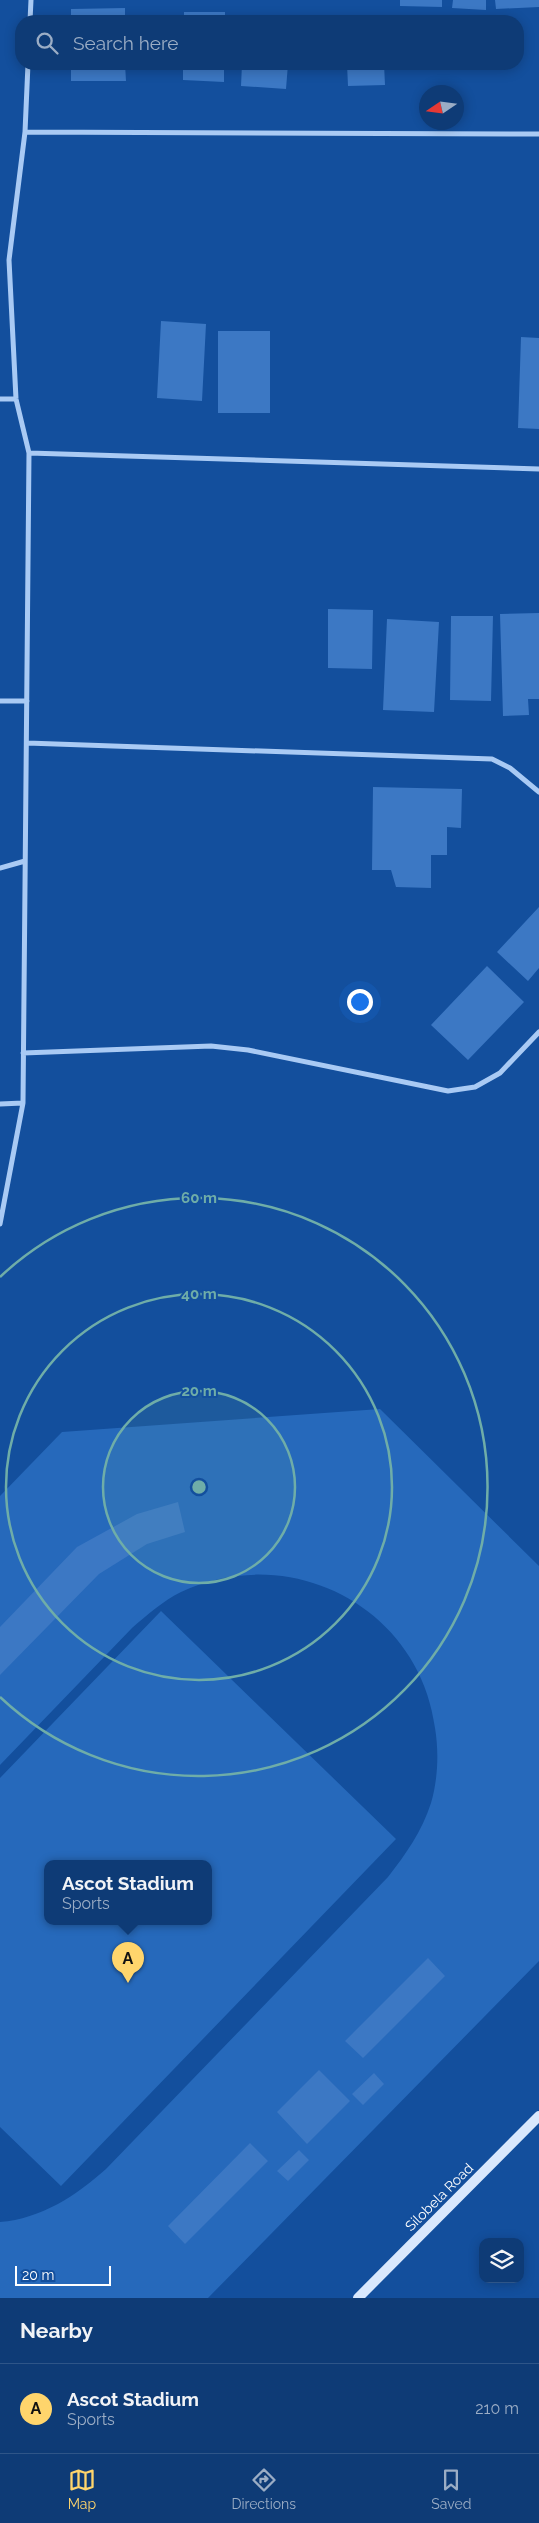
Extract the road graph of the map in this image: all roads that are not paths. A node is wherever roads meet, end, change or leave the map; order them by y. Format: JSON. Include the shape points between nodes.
{"nodes":[{"id":1,"x":31,"y":0,"type":"edge"},
{"id":2,"x":30,"y":15,"type":"edge"},
{"id":3,"x":28,"y":70,"type":"edge"},
{"id":4,"x":25,"y":132,"type":"junction"},
{"id":5,"x":539,"y":134,"type":"edge"},
{"id":6,"x":0,"y":399,"type":"edge"},
{"id":7,"x":16,"y":399,"type":"junction"},
{"id":8,"x":29,"y":453,"type":"junction"},
{"id":9,"x":539,"y":469,"type":"edge"},
{"id":10,"x":0,"y":701,"type":"edge"},
{"id":11,"x":27,"y":701,"type":"junction"},
{"id":12,"x":27,"y":743,"type":"junction"},
{"id":13,"x":539,"y":792,"type":"edge"},
{"id":14,"x":25,"y":861,"type":"junction"},
{"id":15,"x":0,"y":868,"type":"edge"},
{"id":16,"x":539,"y":1032,"type":"edge"},
{"id":17,"x":23,"y":1053,"type":"junction"},
{"id":18,"x":23,"y":1103,"type":"junction"},
{"id":19,"x":0,"y":1104,"type":"edge"},
{"id":20,"x":0,"y":1224,"type":"edge"},
{"id":21,"x":539,"y":2116,"type":"edge"},
{"id":22,"x":358,"y":2298,"type":"edge"}],
"edges":[{"from":1,"to":2,"type":"street"},
{"from":3,"to":4,"type":"street"},
{"from":4,"to":5,"type":"street"},
{"from":4,"to":7,"type":"street","via":[[9,260]]},
{"from":6,"to":7,"type":"street"},
{"from":7,"to":8,"type":"street"},
{"from":8,"to":9,"type":"street"},
{"from":8,"to":11,"type":"street"},
{"from":10,"to":11,"type":"street"},
{"from":11,"to":12,"type":"street"},
{"from":12,"to":13,"type":"street","via":[[492,759],[510,768]]},
{"from":12,"to":14,"type":"street"},
{"from":14,"to":15,"type":"street"},
{"from":14,"to":17,"type":"street"},
{"from":16,"to":17,"type":"street","via":[[500,1072],[475,1086],[448,1091],[210,1046]]},
{"from":17,"to":18,"type":"street"},
{"from":18,"to":19,"type":"street"},
{"from":18,"to":20,"type":"street"},
{"from":21,"to":22,"type":"street","name":"Silobela Road"}]}
